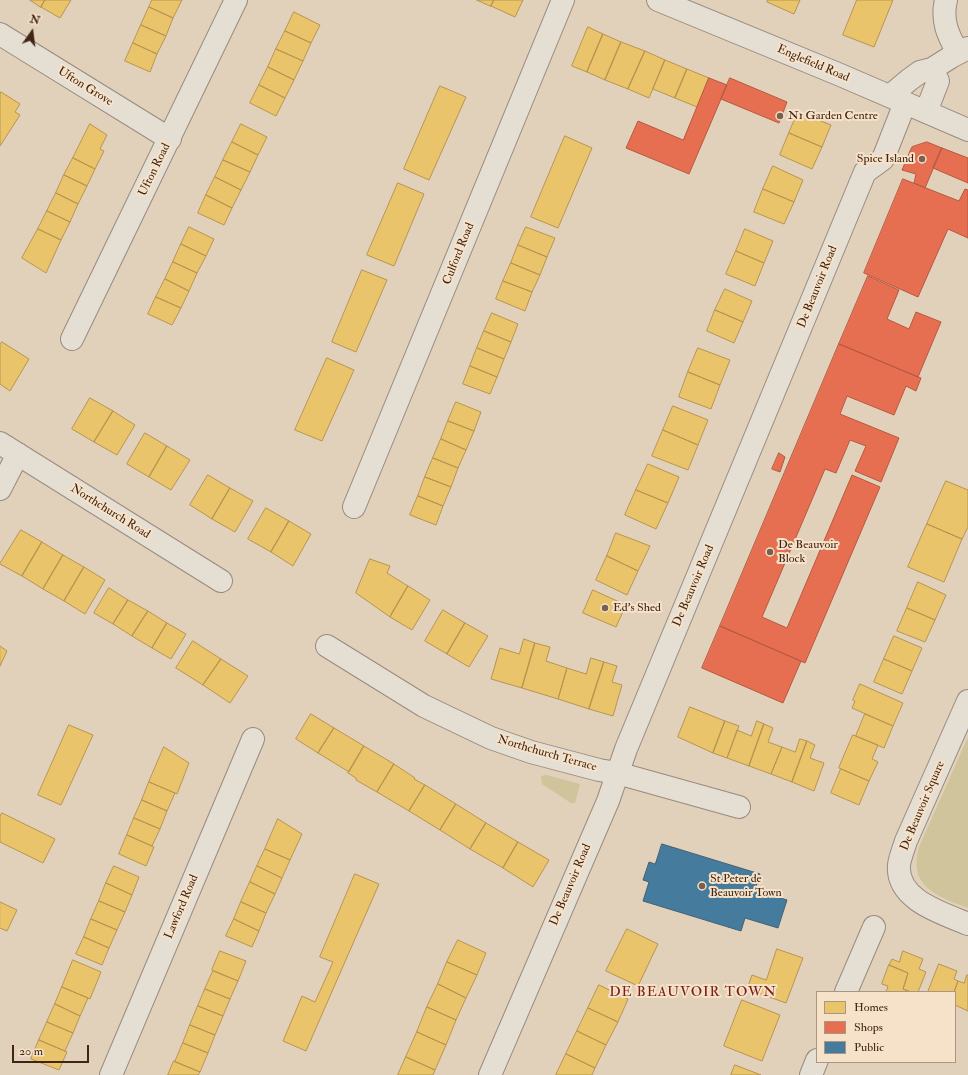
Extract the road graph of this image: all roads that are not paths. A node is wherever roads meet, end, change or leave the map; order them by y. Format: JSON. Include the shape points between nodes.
{"nodes":[{"id":1,"x":236,"y":0,"type":"edge"},
{"id":2,"x":563,"y":0,"type":"edge"},
{"id":3,"x":658,"y":0,"type":"edge"},
{"id":4,"x":946,"y":0,"type":"edge"},
{"id":5,"x":0,"y":34,"type":"edge"},
{"id":6,"x":963,"y":50,"type":"edge"},
{"id":7,"x":932,"y":69,"type":"junction"},
{"id":8,"x":898,"y":100,"type":"junction"},
{"id":9,"x":926,"y":112,"type":"junction"},
{"id":10,"x":968,"y":130,"type":"edge"},
{"id":11,"x":170,"y":139,"type":"junction"},
{"id":12,"x":72,"y":339,"type":"dead end"},
{"id":13,"x":9,"y":449,"type":"edge"},
{"id":14,"x":0,"y":489,"type":"edge"},
{"id":15,"x":354,"y":507,"type":"dead end"},
{"id":16,"x":221,"y":581,"type":"dead end"},
{"id":17,"x":327,"y":646,"type":"dead end"},
{"id":18,"x":968,"y":701,"type":"edge"},
{"id":19,"x":253,"y":739,"type":"dead end"},
{"id":20,"x":617,"y":773,"type":"junction"},
{"id":21,"x":739,"y":807,"type":"dead end"},
{"id":22,"x":968,"y":924,"type":"edge"},
{"id":23,"x":874,"y":927,"type":"dead end"},
{"id":24,"x":846,"y":991,"type":"edge"},
{"id":25,"x":816,"y":1062,"type":"edge"},
{"id":26,"x":111,"y":1075,"type":"edge"},
{"id":27,"x":490,"y":1075,"type":"edge"},
{"id":28,"x":811,"y":1075,"type":"edge"}],
"edges":[{"from":1,"to":11,"type":"street","name":"Ufton Road"},
{"from":2,"to":15,"type":"street","name":"Culford Road"},
{"from":3,"to":8,"type":"street","name":"Englefield Road"},
{"from":4,"to":6,"type":"street","via":[[944,22],[949,35]]},
{"from":5,"to":11,"type":"street","name":"Ufton Grove"},
{"from":6,"to":7,"type":"street"},
{"from":7,"to":8,"type":"street","via":[[920,72],[909,80]]},
{"from":7,"to":9,"type":"street","via":[[938,81]]},
{"from":8,"to":9,"type":"street","name":"Englefield Road"},
{"from":8,"to":20,"type":"street","name":"De Beauvoir Road","via":[[883,159],[865,172]]},
{"from":9,"to":10,"type":"street","name":"Englefield Road"},
{"from":11,"to":12,"type":"street","name":"Ufton Road"},
{"from":13,"to":14,"type":"street"},
{"from":13,"to":16,"type":"street","name":"Northchurch Road"},
{"from":17,"to":20,"type":"street","name":"Northchurch Terrace","via":[[424,706],[491,738],[531,752]]},
{"from":18,"to":22,"type":"street","name":"De Beauvoir Square","via":[[906,841],[899,865],[900,878],[906,890],[916,899],[933,910]]},
{"from":19,"to":26,"type":"street","name":"Lawford Road"},
{"from":20,"to":21,"type":"street","name":"Northchurch Terrace"},
{"from":20,"to":27,"type":"street","name":"De Beauvoir Road","via":[[608,801]]},
{"from":23,"to":24,"type":"street"},
{"from":25,"to":28,"type":"street"}]}
